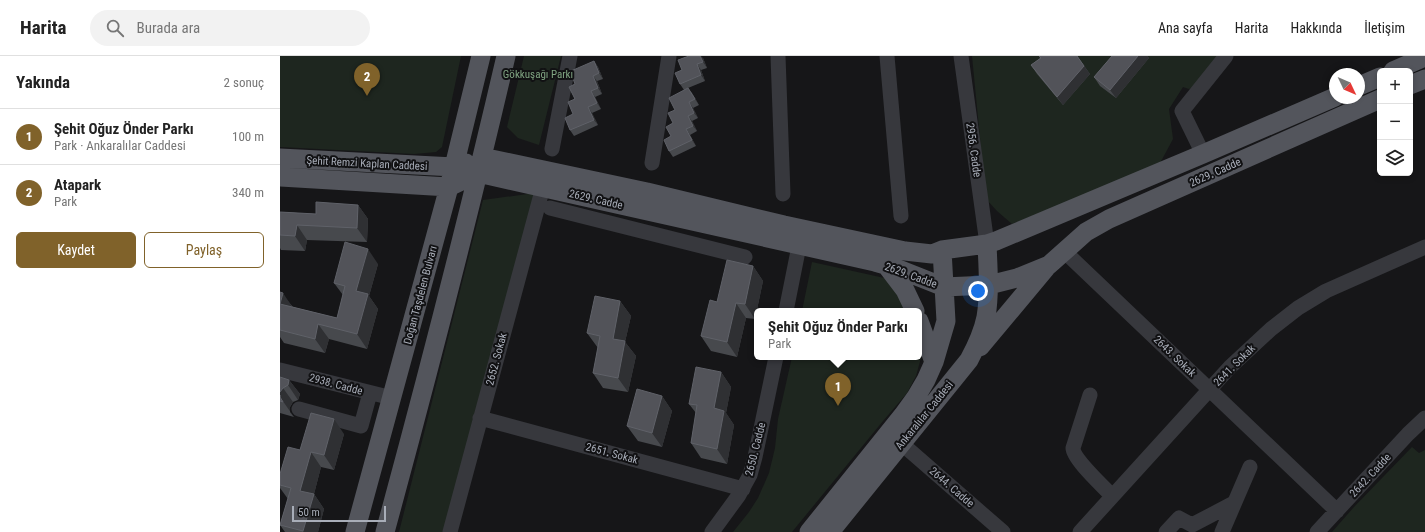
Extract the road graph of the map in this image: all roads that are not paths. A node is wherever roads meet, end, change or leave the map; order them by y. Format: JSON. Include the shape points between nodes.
{"nodes":[{"id":1,"x":480,"y":56,"type":"edge"},
{"id":2,"x":506,"y":56,"type":"edge"},
{"id":3,"x":570,"y":56,"type":"edge"},
{"id":4,"x":669,"y":56,"type":"edge"},
{"id":5,"x":778,"y":56,"type":"edge"},
{"id":6,"x":887,"y":56,"type":"edge"},
{"id":7,"x":961,"y":56,"type":"edge"},
{"id":8,"x":1226,"y":56,"type":"edge"},
{"id":9,"x":1425,"y":57,"type":"edge"},
{"id":10,"x":1400,"y":68,"type":"edge"},
{"id":11,"x":1377,"y":78,"type":"edge"},
{"id":12,"x":1425,"y":79,"type":"edge"},
{"id":13,"x":1365,"y":83,"type":"edge"},
{"id":14,"x":1413,"y":84,"type":"edge"},
{"id":15,"x":1329,"y":99,"type":"edge"},
{"id":16,"x":1377,"y":100,"type":"edge"},
{"id":17,"x":552,"y":149,"type":"dead end"},
{"id":18,"x":1203,"y":154,"type":"junction"},
{"id":19,"x":280,"y":158,"type":"edge"},
{"id":20,"x":652,"y":163,"type":"dead end"},
{"id":21,"x":480,"y":165,"type":"junction"},
{"id":22,"x":454,"y":167,"type":"junction"},
{"id":23,"x":280,"y":177,"type":"edge"},
{"id":24,"x":449,"y":187,"type":"junction"},
{"id":25,"x":543,"y":187,"type":"junction"},
{"id":26,"x":784,"y":194,"type":"dead end"},
{"id":27,"x":550,"y":208,"type":"dead end"},
{"id":28,"x":667,"y":215,"type":"junction"},
{"id":29,"x":901,"y":216,"type":"dead end"},
{"id":30,"x":662,"y":236,"type":"junction"},
{"id":31,"x":987,"y":244,"type":"junction"},
{"id":32,"x":799,"y":246,"type":"junction"},
{"id":33,"x":1425,"y":247,"type":"edge"},
{"id":34,"x":942,"y":250,"type":"junction"},
{"id":35,"x":1065,"y":252,"type":"junction"},
{"id":36,"x":745,"y":257,"type":"dead end"},
{"id":37,"x":886,"y":265,"type":"junction"},
{"id":38,"x":1049,"y":265,"type":"junction"},
{"id":39,"x":989,"y":285,"type":"junction"},
{"id":40,"x":944,"y":287,"type":"junction"},
{"id":41,"x":787,"y":308,"type":"edge"},
{"id":42,"x":914,"y":308,"type":"edge"},
{"id":43,"x":922,"y":329,"type":"edge"},
{"id":44,"x":775,"y":360,"type":"edge"},
{"id":45,"x":969,"y":360,"type":"junction"},
{"id":46,"x":934,"y":362,"type":"junction"},
{"id":47,"x":280,"y":370,"type":"edge"},
{"id":48,"x":1209,"y":390,"type":"junction"},
{"id":49,"x":370,"y":393,"type":"junction"},
{"id":50,"x":1090,"y":395,"type":"dead end"},
{"id":51,"x":392,"y":398,"type":"junction"},
{"id":52,"x":299,"y":409,"type":"dead end"},
{"id":53,"x":480,"y":418,"type":"junction"},
{"id":54,"x":1425,"y":418,"type":"edge"},
{"id":55,"x":901,"y":442,"type":"junction"},
{"id":56,"x":1250,"y":467,"type":"dead end"},
{"id":57,"x":743,"y":489,"type":"junction"},
{"id":58,"x":1112,"y":496,"type":"junction"},
{"id":59,"x":1234,"y":503,"type":"junction"},
{"id":60,"x":1337,"y":511,"type":"junction"},
{"id":61,"x":355,"y":532,"type":"edge"},
{"id":62,"x":385,"y":532,"type":"edge"},
{"id":63,"x":450,"y":532,"type":"edge"},
{"id":64,"x":712,"y":532,"type":"edge"},
{"id":65,"x":809,"y":532,"type":"edge"},
{"id":66,"x":830,"y":532,"type":"edge"},
{"id":67,"x":1003,"y":532,"type":"edge"},
{"id":68,"x":1080,"y":532,"type":"edge"},
{"id":69,"x":1166,"y":532,"type":"edge"},
{"id":70,"x":1222,"y":532,"type":"edge"},
{"id":71,"x":1317,"y":532,"type":"edge"}],
"edges":[{"from":1,"to":22,"type":"main road","name":"Doğan Taşdelen Bulvarı"},
{"from":2,"to":21,"type":"main road"},
{"from":3,"to":17,"type":"street"},
{"from":4,"to":20,"type":"street"},
{"from":5,"to":26,"type":"street"},
{"from":6,"to":29,"type":"street"},
{"from":7,"to":31,"type":"street","name":"2956. Cadde"},
{"from":8,"to":18,"type":"street","via":[[1182,111]]},
{"from":9,"to":10,"type":"main road"},
{"from":11,"to":13,"type":"main road"},
{"from":12,"to":14,"type":"main road"},
{"from":15,"to":18,"type":"main road","name":"2629. Cadde"},
{"from":16,"to":35,"type":"main road","name":"2629. Cadde","via":[[1109,219],[1086,232]]},
{"from":18,"to":31,"type":"main road","name":"2629. Cadde"},
{"from":19,"to":22,"type":"main road","name":"Şehit Remzi Kaplan Caddesi"},
{"from":21,"to":22,"type":"main road"},
{"from":21,"to":24,"type":"main road"},
{"from":21,"to":25,"type":"main road","name":"2629. Cadde"},
{"from":21,"to":34,"type":"main road","name":"2629. Cadde","via":[[647,192],[893,249],[932,254]]},
{"from":21,"to":62,"type":"main road"},
{"from":22,"to":24,"type":"main road","name":"Doğan Taşdelen Bulvarı"},
{"from":23,"to":24,"type":"main road","name":"Şehit Remzi Kaplan Caddesi"},
{"from":24,"to":51,"type":"main road","name":"Doğan Taşdelen Bulvarı"},
{"from":25,"to":28,"type":"main road","name":"2629. Cadde"},
{"from":25,"to":53,"type":"street","name":"2652. Sokak"},
{"from":27,"to":30,"type":"street"},
{"from":28,"to":30,"type":"street"},
{"from":28,"to":32,"type":"main road","name":"2629. Cadde"},
{"from":30,"to":36,"type":"street"},
{"from":31,"to":34,"type":"main road","name":"2629. Cadde"},
{"from":31,"to":39,"type":"main road","name":"Ankaralılar Caddesi"},
{"from":32,"to":37,"type":"main road","name":"2629. Cadde"},
{"from":32,"to":41,"type":"street"},
{"from":33,"to":48,"type":"street","name":"2641. Sokak","via":[[1310,300],[1256,342]]},
{"from":34,"to":40,"type":"main road","name":"Ankaralılar Caddesi"},
{"from":35,"to":38,"type":"main road","name":"2629. Cadde"},
{"from":35,"to":48,"type":"street","name":"2643. Sokak"},
{"from":37,"to":40,"type":"main road","name":"2629. Cadde"},
{"from":37,"to":42,"type":"main road","via":[[905,290]]},
{"from":38,"to":39,"type":"main road","name":"2629. Cadde","via":[[1017,278]]},
{"from":38,"to":45,"type":"main road"},
{"from":39,"to":40,"type":"main road","name":"2629. Cadde"},
{"from":39,"to":45,"type":"main road","name":"Ankaralılar Caddesi","via":[[986,318]]},
{"from":40,"to":46,"type":"main road","name":"Ankaralılar Caddesi","via":[[946,321]]},
{"from":43,"to":46,"type":"main road"},
{"from":44,"to":57,"type":"street","name":"2650. Cadde","via":[[755,457]]},
{"from":45,"to":55,"type":"main road","name":"Ankaralılar Caddesi"},
{"from":46,"to":65,"type":"main road","name":"Ankaralılar Caddesi","via":[[908,409]]},
{"from":47,"to":49,"type":"street","name":"2938. Cadde"},
{"from":48,"to":58,"type":"street","name":"2641. Sokak"},
{"from":48,"to":60,"type":"street","name":"2643. Sokak"},
{"from":49,"to":51,"type":"street","name":"2938. Cadde"},
{"from":49,"to":52,"type":"street","via":[[360,426]]},
{"from":50,"to":58,"type":"street","via":[[1073,452]]},
{"from":51,"to":61,"type":"main road","name":"Doğan Taşdelen Bulvarı"},
{"from":53,"to":57,"type":"street","name":"2651. Sokak"},
{"from":53,"to":63,"type":"street","name":"2652. Sokak"},
{"from":54,"to":60,"type":"street","name":"2642. Cadde"},
{"from":55,"to":66,"type":"main road","name":"Ankaralılar Caddesi"},
{"from":55,"to":67,"type":"street","name":"2644. Cadde"},
{"from":56,"to":59,"type":"street"},
{"from":57,"to":64,"type":"street","name":"2650. Cadde"},
{"from":58,"to":68,"type":"street","name":"2641. Sokak"},
{"from":59,"to":69,"type":"street","via":[[1192,525],[1179,518]]},
{"from":59,"to":70,"type":"street"},
{"from":60,"to":71,"type":"street","name":"2642. Cadde"}]}
